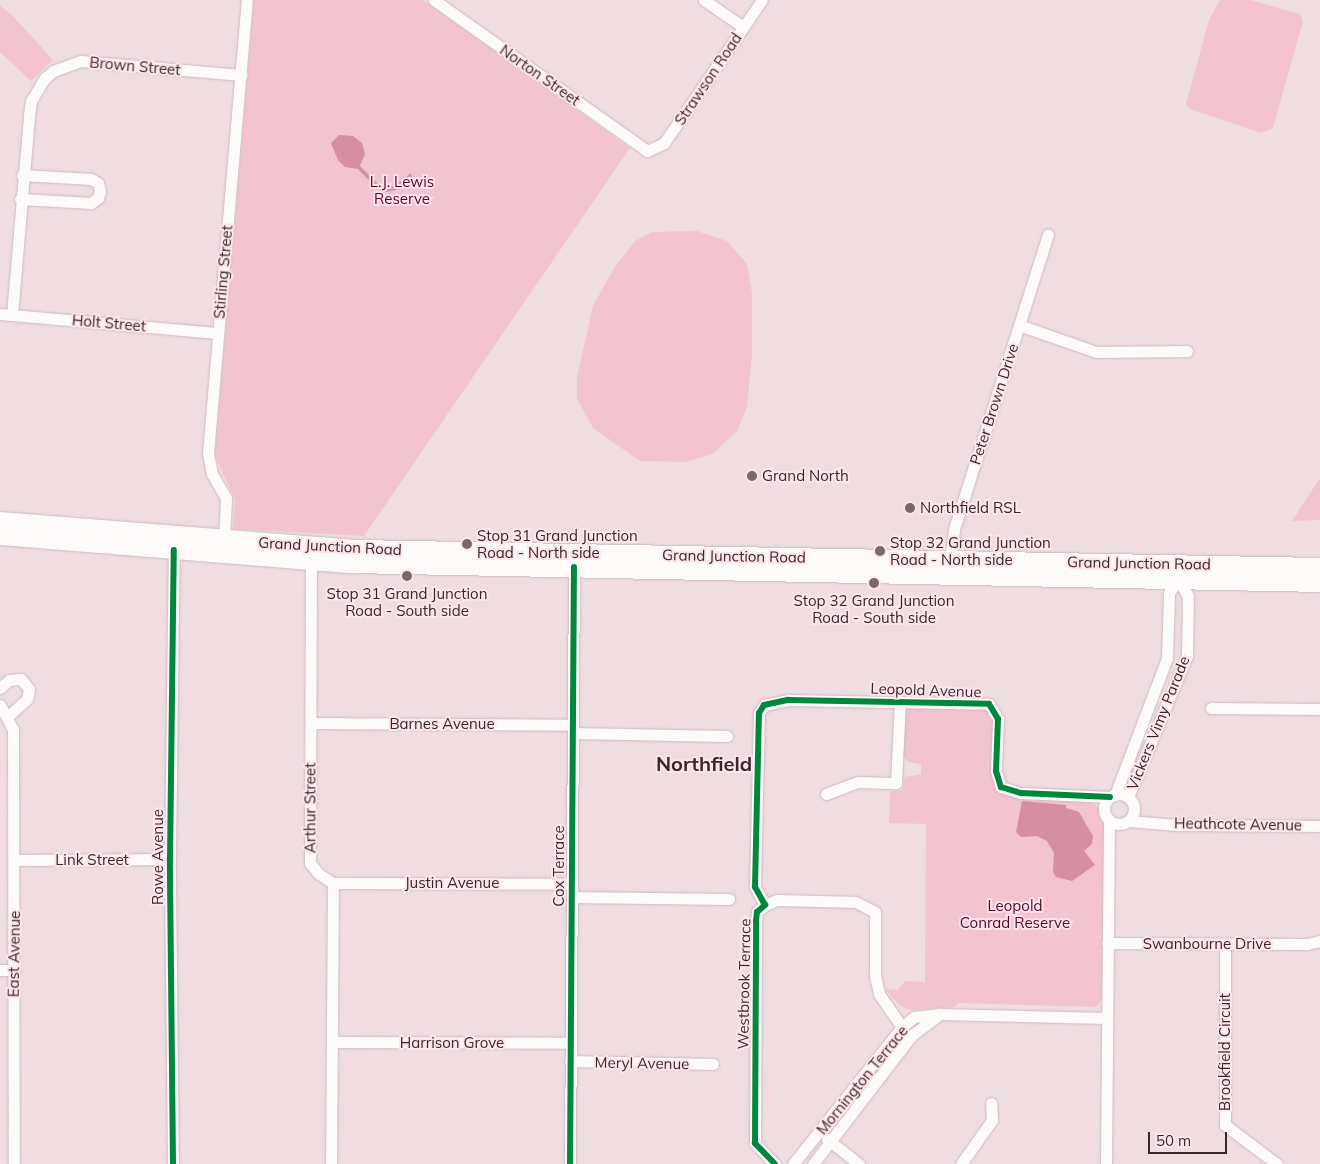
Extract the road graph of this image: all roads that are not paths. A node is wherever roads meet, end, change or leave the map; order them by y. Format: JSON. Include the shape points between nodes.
{"nodes":[{"id":1,"x":246,"y":0,"type":"edge"},
{"id":2,"x":704,"y":0,"type":"edge"},
{"id":3,"x":762,"y":0,"type":"edge"},
{"id":4,"x":440,"y":2,"type":"edge"},
{"id":5,"x":743,"y":27,"type":"junction"},
{"id":6,"x":241,"y":76,"type":"junction"},
{"id":7,"x":647,"y":151,"type":"joint"},
{"id":8,"x":22,"y":175,"type":"junction"},
{"id":9,"x":20,"y":199,"type":"junction"},
{"id":10,"x":1048,"y":235,"type":"dead end"},
{"id":11,"x":0,"y":314,"type":"edge"},
{"id":12,"x":12,"y":315,"type":"junction"},
{"id":13,"x":1019,"y":325,"type":"junction"},
{"id":14,"x":217,"y":332,"type":"junction"},
{"id":15,"x":1187,"y":351,"type":"dead end"},
{"id":16,"x":0,"y":521,"type":"edge"},
{"id":17,"x":0,"y":535,"type":"edge"},
{"id":18,"x":86,"y":535,"type":"junction"},
{"id":19,"x":223,"y":546,"type":"junction"},
{"id":20,"x":174,"y":550,"type":"junction"},
{"id":21,"x":574,"y":560,"type":"junction"},
{"id":22,"x":311,"y":561,"type":"junction"},
{"id":23,"x":949,"y":567,"type":"junction"},
{"id":24,"x":1320,"y":567,"type":"edge"},
{"id":25,"x":1178,"y":572,"type":"junction"},
{"id":26,"x":1320,"y":582,"type":"edge"},
{"id":27,"x":0,"y":688,"type":"edge"},
{"id":28,"x":900,"y":701,"type":"junction"},
{"id":29,"x":0,"y":705,"type":"edge"},
{"id":30,"x":1211,"y":708,"type":"dead end"},
{"id":31,"x":1320,"y":709,"type":"edge"},
{"id":32,"x":759,"y":712,"type":"joint"},
{"id":33,"x":8,"y":716,"type":"junction"},
{"id":34,"x":311,"y":723,"type":"junction"},
{"id":35,"x":573,"y":729,"type":"junction"},
{"id":36,"x":727,"y":736,"type":"dead end"},
{"id":37,"x":826,"y":794,"type":"dead end"},
{"id":38,"x":1113,"y":796,"type":"junction"},
{"id":39,"x":1080,"y":797,"type":"junction"},
{"id":40,"x":1131,"y":801,"type":"junction"},
{"id":41,"x":1106,"y":816,"type":"junction"},
{"id":42,"x":1156,"y":821,"type":"junction"},
{"id":43,"x":1125,"y":822,"type":"junction"},
{"id":44,"x":1320,"y":826,"type":"edge"},
{"id":45,"x":1110,"y":846,"type":"junction"},
{"id":46,"x":170,"y":859,"type":"junction"},
{"id":47,"x":15,"y":860,"type":"junction"},
{"id":48,"x":333,"y":883,"type":"junction"},
{"id":49,"x":572,"y":884,"type":"junction"},
{"id":50,"x":572,"y":897,"type":"junction"},
{"id":51,"x":729,"y":899,"type":"dead end"},
{"id":52,"x":765,"y":905,"type":"junction"},
{"id":53,"x":1320,"y":941,"type":"edge"},
{"id":54,"x":1107,"y":943,"type":"junction"},
{"id":55,"x":1225,"y":944,"type":"junction"},
{"id":56,"x":1307,"y":944,"type":"junction"},
{"id":57,"x":1320,"y":948,"type":"edge"},
{"id":58,"x":0,"y":970,"type":"edge"},
{"id":59,"x":13,"y":970,"type":"junction"},
{"id":60,"x":940,"y":1014,"type":"junction"},
{"id":61,"x":1105,"y":1018,"type":"junction"},
{"id":62,"x":902,"y":1027,"type":"junction"},
{"id":63,"x":333,"y":1042,"type":"junction"},
{"id":64,"x":570,"y":1043,"type":"junction"},
{"id":65,"x":570,"y":1061,"type":"junction"},
{"id":66,"x":713,"y":1064,"type":"dead end"},
{"id":67,"x":991,"y":1103,"type":"dead end"},
{"id":68,"x":820,"y":1133,"type":"junction"},
{"id":69,"x":832,"y":1143,"type":"junction"},
{"id":70,"x":14,"y":1164,"type":"edge"},
{"id":71,"x":173,"y":1164,"type":"edge"},
{"id":72,"x":331,"y":1164,"type":"edge"},
{"id":73,"x":570,"y":1164,"type":"edge"},
{"id":74,"x":775,"y":1164,"type":"edge"},
{"id":75,"x":793,"y":1164,"type":"edge"},
{"id":76,"x":813,"y":1164,"type":"edge"},
{"id":77,"x":859,"y":1164,"type":"edge"},
{"id":78,"x":961,"y":1164,"type":"edge"},
{"id":79,"x":1106,"y":1164,"type":"edge"},
{"id":80,"x":1277,"y":1164,"type":"edge"}],
"edges":[{"from":1,"to":6,"type":"street","name":"Stirling Street"},
{"from":2,"to":5,"type":"street"},
{"from":3,"to":5,"type":"street","name":"Strawson Road"},
{"from":4,"to":7,"type":"street","name":"Norton Street"},
{"from":5,"to":7,"type":"street","name":"Strawson Road","via":[[664,143]]},
{"from":6,"to":8,"type":"street","name":"Brown Street","via":[[81,61],[59,68],[45,78],[31,101]]},
{"from":6,"to":14,"type":"street","name":"Stirling Street"},
{"from":8,"to":9,"type":"street","name":"Brown Street"},
{"from":8,"to":9,"type":"street","via":[[91,179],[98,183],[100,191],[91,204]]},
{"from":9,"to":12,"type":"street","name":"Brown Street"},
{"from":10,"to":13,"type":"street","name":"Peter Brown Drive"},
{"from":11,"to":12,"type":"street","name":"Holt Street"},
{"from":12,"to":14,"type":"street","name":"Holt Street"},
{"from":13,"to":15,"type":"street","via":[[1096,352]]},
{"from":13,"to":23,"type":"street","name":"Peter Brown Drive","via":[[954,529]]},
{"from":14,"to":19,"type":"street","name":"Stirling Street","via":[[208,453],[212,474],[226,498]]},
{"from":16,"to":18,"type":"highway","name":"Grand Junction Road"},
{"from":17,"to":18,"type":"highway","name":"Grand Junction Road"},
{"from":18,"to":19,"type":"highway","name":"Grand Junction Road"},
{"from":18,"to":20,"type":"highway","name":"Grand Junction Road"},
{"from":19,"to":20,"type":"highway","name":"Grand Junction Road"},
{"from":19,"to":21,"type":"highway","name":"Grand Junction Road"},
{"from":19,"to":22,"type":"highway","name":"Grand Junction Road"},
{"from":20,"to":46,"type":"street","name":"Rowe Avenue"},
{"from":21,"to":22,"type":"highway","name":"Grand Junction Road"},
{"from":21,"to":23,"type":"highway","name":"Grand Junction Road"},
{"from":21,"to":35,"type":"street","name":"Cox Terrace"},
{"from":22,"to":34,"type":"street","name":"Arthur Street"},
{"from":23,"to":25,"type":"highway","name":"Grand Junction Road"},
{"from":24,"to":25,"type":"highway","name":"Grand Junction Road"},
{"from":25,"to":26,"type":"highway","name":"Grand Junction Road"},
{"from":25,"to":38,"type":"street","name":"Vickers Vimy Parade","via":[[1169,593],[1167,658]]},
{"from":25,"to":40,"type":"street","name":"Vickers Vimy Parade","via":[[1188,596],[1187,656]]},
{"from":27,"to":33,"type":"street","via":[[9,680],[20,679],[27,683],[27,699]]},
{"from":28,"to":32,"type":"street","name":"Leopold Avenue","via":[[788,700],[764,705]]},
{"from":28,"to":37,"type":"street","via":[[896,783],[858,782]]},
{"from":28,"to":39,"type":"street","name":"Leopold Avenue","via":[[989,704],[998,719],[996,771],[1001,787],[1009,792]]},
{"from":29,"to":33,"type":"street","name":"East Avenue"},
{"from":30,"to":31,"type":"street"},
{"from":32,"to":52,"type":"street","name":"Westbrook Terrace","via":[[755,886]]},
{"from":33,"to":47,"type":"street","name":"East Avenue","via":[[13,729]]},
{"from":34,"to":35,"type":"street","name":"Barnes Avenue"},
{"from":34,"to":48,"type":"street","name":"Arthur Street","via":[[310,863]]},
{"from":35,"to":36,"type":"street","name":"Barnes Avenue"},
{"from":35,"to":49,"type":"street","name":"Cox Terrace"},
{"from":38,"to":39,"type":"street","name":"Leopold Avenue"},
{"from":38,"to":40,"type":"street","name":"Leopold Avenue"},
{"from":38,"to":41,"type":"street","name":"Vickers Vimy Parade"},
{"from":39,"to":41,"type":"street","name":"Leopold Avenue"},
{"from":40,"to":42,"type":"street","name":"Heathcote Avenue"},
{"from":40,"to":43,"type":"street","name":"Vickers Vimy Parade","via":[[1134,813]]},
{"from":41,"to":43,"type":"street","name":"Heathcote Avenue"},
{"from":41,"to":45,"type":"street"},
{"from":42,"to":43,"type":"street","name":"Heathcote Avenue"},
{"from":42,"to":44,"type":"street","name":"Heathcote Avenue","via":[[1176,825]]},
{"from":43,"to":45,"type":"street"},
{"from":45,"to":54,"type":"street"},
{"from":46,"to":47,"type":"street","name":"Link Street"},
{"from":46,"to":71,"type":"street","name":"Rowe Avenue"},
{"from":47,"to":59,"type":"street","name":"East Avenue"},
{"from":48,"to":49,"type":"street","name":"Justin Avenue"},
{"from":48,"to":63,"type":"street"},
{"from":49,"to":50,"type":"street","name":"Cox Terrace"},
{"from":50,"to":51,"type":"street"},
{"from":50,"to":64,"type":"street","name":"Cox Terrace"},
{"from":52,"to":62,"type":"street","via":[[777,900],[856,902],[875,912],[875,976],[879,994]]},
{"from":52,"to":74,"type":"street","name":"Westbrook Terrace","via":[[757,912],[756,921],[755,1143]]},
{"from":53,"to":56,"type":"street","name":"Swanbourne Drive"},
{"from":54,"to":55,"type":"street","name":"Swanbourne Drive"},
{"from":54,"to":61,"type":"street"},
{"from":55,"to":56,"type":"street","name":"Swanbourne Drive"},
{"from":55,"to":80,"type":"street","name":"Brookfield Circuit","via":[[1225,1125]]},
{"from":56,"to":57,"type":"street","name":"Swanbourne Drive"},
{"from":58,"to":59,"type":"street"},
{"from":59,"to":70,"type":"street","name":"East Avenue"},
{"from":60,"to":61,"type":"street","name":"Mornington Terrace"},
{"from":60,"to":62,"type":"street","name":"Mornington Terrace","via":[[914,1017]]},
{"from":60,"to":69,"type":"street","name":"Mornington Terrace","via":[[912,1036]]},
{"from":61,"to":79,"type":"street"},
{"from":62,"to":68,"type":"street","name":"Mornington Terrace"},
{"from":63,"to":64,"type":"street","name":"Harrison Grove"},
{"from":63,"to":72,"type":"street"},
{"from":64,"to":65,"type":"street","name":"Cox Terrace"},
{"from":65,"to":66,"type":"street","name":"Meryl Avenue"},
{"from":65,"to":73,"type":"street","name":"Cox Terrace"},
{"from":67,"to":78,"type":"street","via":[[992,1120]]},
{"from":68,"to":69,"type":"street"},
{"from":68,"to":75,"type":"street","name":"Mornington Terrace"},
{"from":69,"to":76,"type":"street","name":"Mornington Terrace"},
{"from":69,"to":77,"type":"street"}]}
